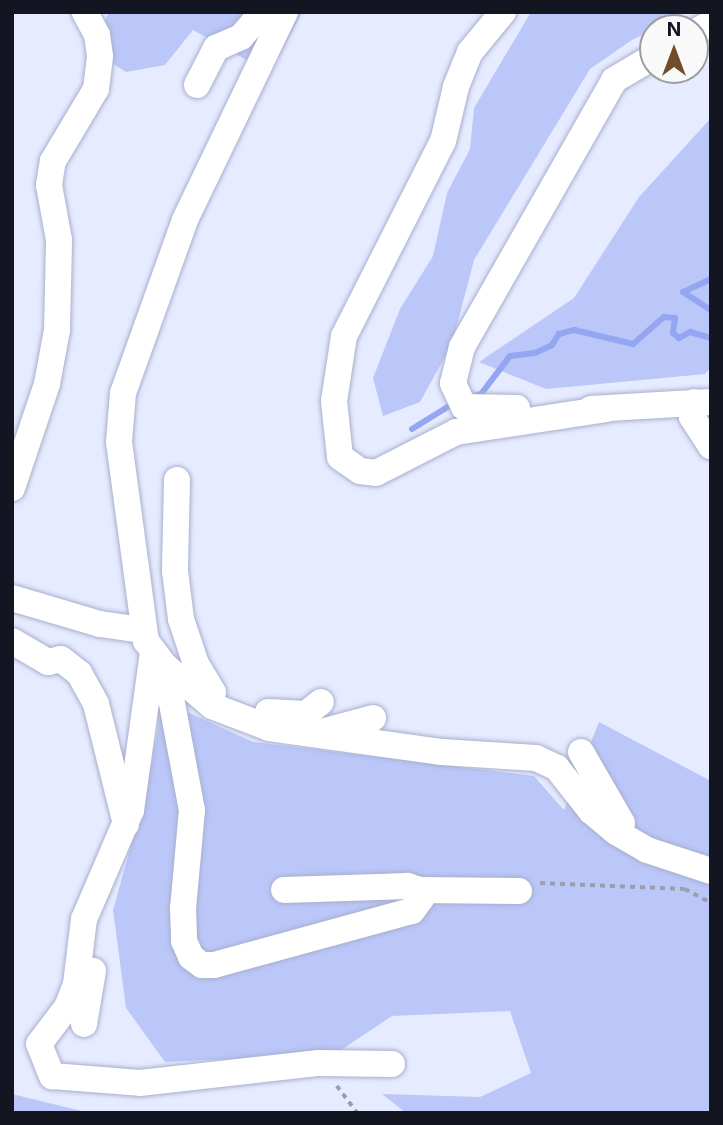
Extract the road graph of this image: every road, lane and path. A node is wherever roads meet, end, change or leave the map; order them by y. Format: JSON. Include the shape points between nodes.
{"nodes":[{"id":1,"x":85,"y":12,"type":"edge"},
{"id":2,"x":263,"y":12,"type":"edge"},
{"id":3,"x":285,"y":12,"type":"edge"},
{"id":4,"x":503,"y":12,"type":"edge"},
{"id":5,"x":639,"y":65,"type":"edge"},
{"id":6,"x":197,"y":85,"type":"dead end"},
{"id":7,"x":702,"y":402,"type":"edge"},
{"id":8,"x":607,"y":409,"type":"junction"},
{"id":9,"x":711,"y":446,"type":"edge"},
{"id":10,"x":177,"y":480,"type":"dead end"},
{"id":11,"x":12,"y":488,"type":"edge"},
{"id":12,"x":12,"y":598,"type":"edge"},
{"id":13,"x":12,"y":641,"type":"edge"},
{"id":14,"x":153,"y":649,"type":"junction"},
{"id":15,"x":203,"y":688,"type":"junction"},
{"id":16,"x":321,"y":702,"type":"dead end"},
{"id":17,"x":373,"y":718,"type":"dead end"},
{"id":18,"x":314,"y":734,"type":"junction"},
{"id":19,"x":581,"y":752,"type":"dead end"},
{"id":20,"x":126,"y":826,"type":"junction"},
{"id":21,"x":667,"y":857,"type":"junction"},
{"id":22,"x":711,"y":871,"type":"edge"},
{"id":23,"x":96,"y":884,"type":"junction"},
{"id":24,"x":284,"y":890,"type":"dead end"},
{"id":25,"x":419,"y":890,"type":"junction"},
{"id":26,"x":519,"y":891,"type":"joint"},
{"id":27,"x":711,"y":903,"type":"edge"},
{"id":28,"x":84,"y":1024,"type":"dead end"},
{"id":29,"x":392,"y":1064,"type":"dead end"}],
"edges":[{"from":1,"to":11,"type":"street","via":[[97,35],[96,89],[53,161],[49,186],[59,240],[57,330],[47,384]]},
{"from":2,"to":6,"type":"street","via":[[241,37],[216,48]]},
{"from":3,"to":14,"type":"street","via":[[185,220],[123,393],[119,442]]},
{"from":4,"to":8,"type":"street","via":[[470,52],[443,141],[344,336],[334,401],[340,457],[360,471],[376,473],[456,432]]},
{"from":5,"to":8,"type":"street","via":[[614,79],[462,347],[453,383],[464,407]]},
{"from":7,"to":8,"type":"street"},
{"from":7,"to":9,"type":"street","via":[[692,417]]},
{"from":10,"to":15,"type":"street","via":[[175,571],[181,619]]},
{"from":12,"to":14,"type":"street","via":[[100,624]]},
{"from":13,"to":20,"type":"street","via":[[48,662],[61,659],[79,673],[96,704]]},
{"from":14,"to":15,"type":"street"},
{"from":14,"to":20,"type":"street","via":[[136,787]]},
{"from":14,"to":25,"type":"street","via":[[192,810],[183,908],[184,941],[191,957],[202,965],[214,965],[412,911],[420,904]]},
{"from":15,"to":16,"type":"street","via":[[274,715],[306,714]]},
{"from":15,"to":18,"type":"street","via":[[212,706],[269,728]]},
{"from":17,"to":18,"type":"street"},
{"from":18,"to":21,"type":"street","via":[[442,752],[536,758],[556,768],[591,811],[616,832]]},
{"from":19,"to":21,"type":"street","via":[[624,825]]},
{"from":20,"to":23,"type":"street"},
{"from":21,"to":22,"type":"street"},
{"from":23,"to":28,"type":"street","via":[[90,922],[93,966]]},
{"from":23,"to":29,"type":"street","via":[[84,919],[76,984],[67,1007],[39,1044],[52,1076],[140,1083],[319,1063]]},
{"from":24,"to":25,"type":"street","via":[[408,886]]},
{"from":25,"to":26,"type":"street"},
{"from":26,"to":27,"type":"path","via":[[536,883],[647,886],[685,889]]}]}
